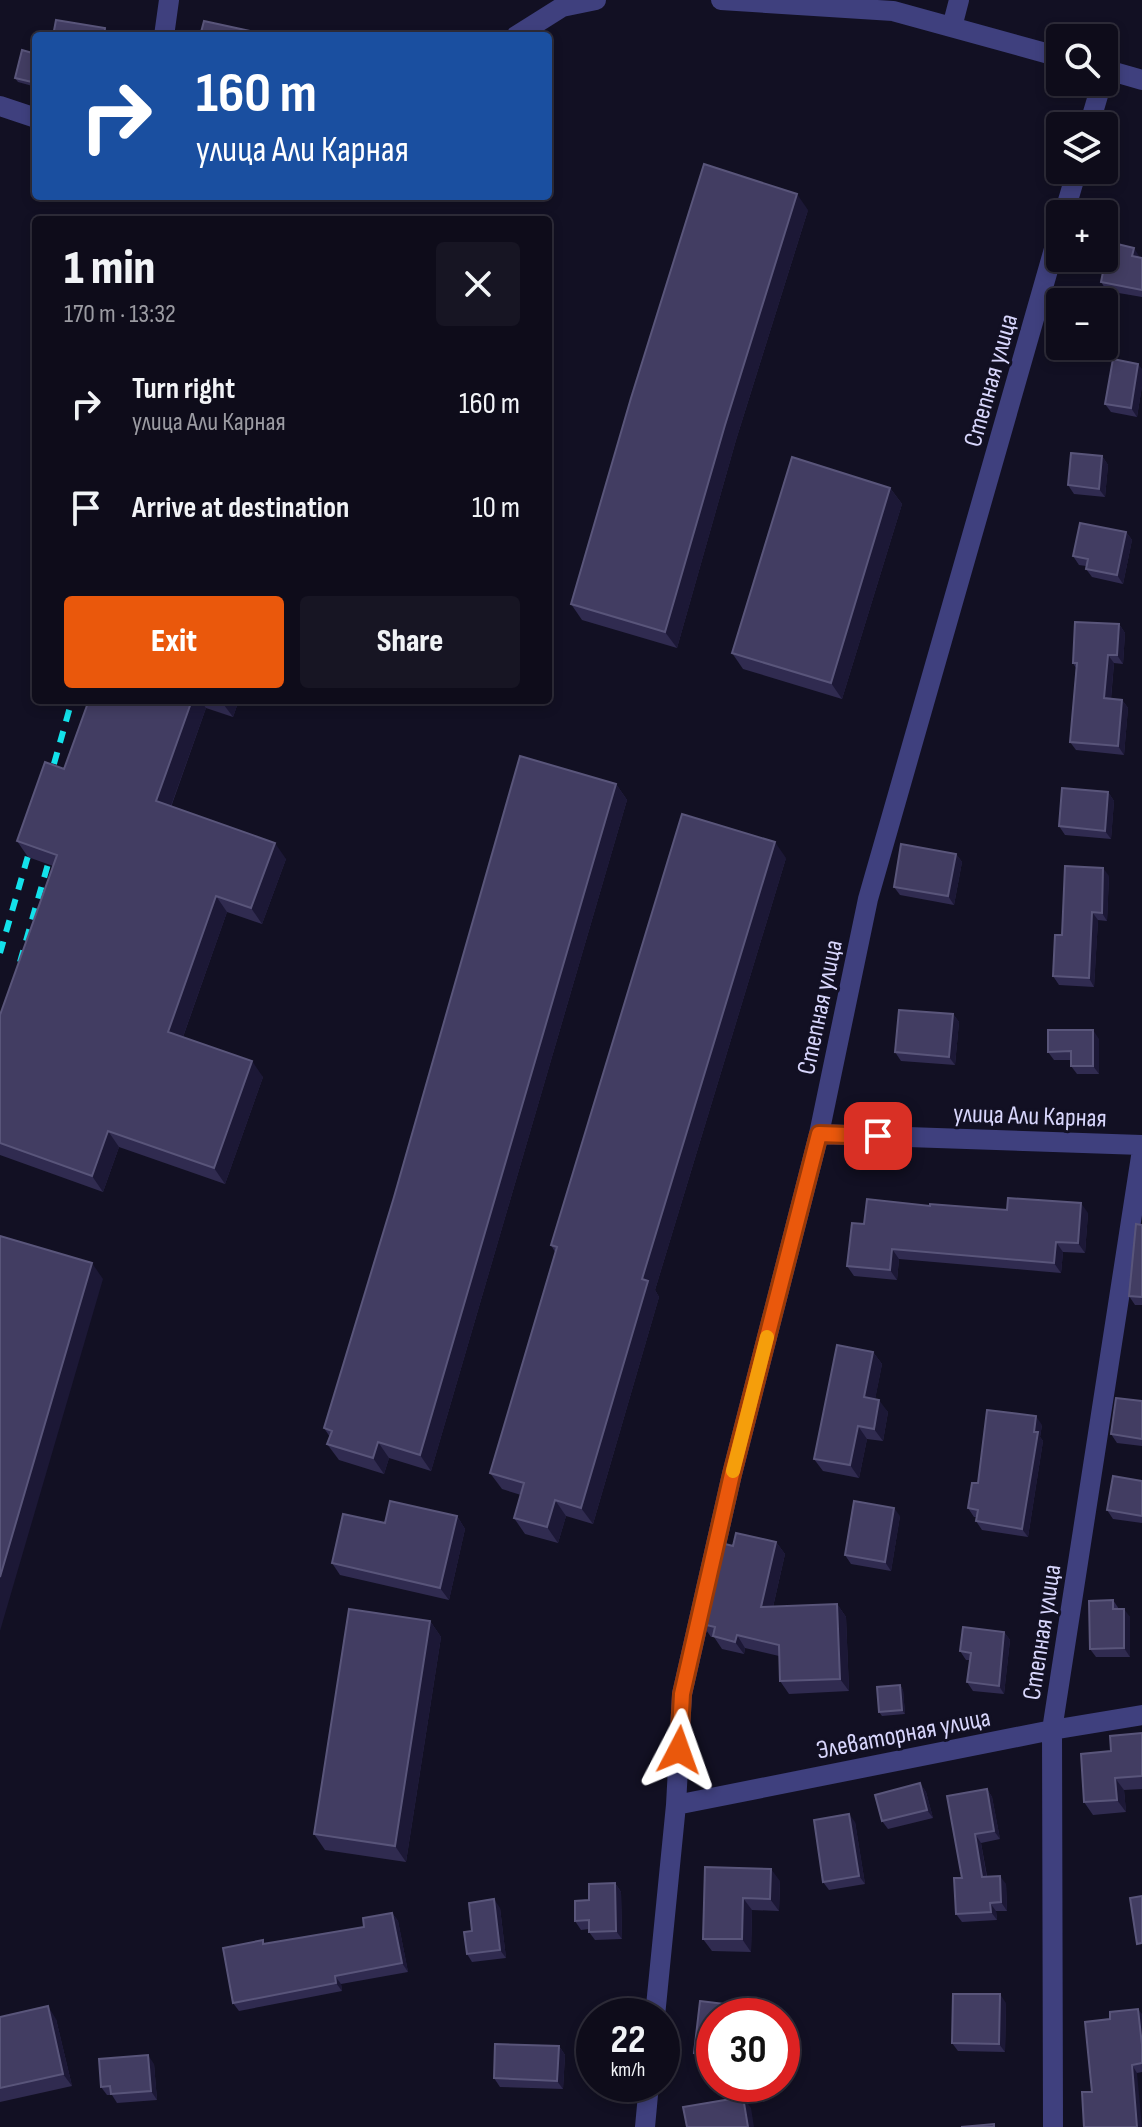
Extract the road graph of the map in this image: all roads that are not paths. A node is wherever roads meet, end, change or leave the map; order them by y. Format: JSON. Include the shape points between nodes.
{"nodes":[{"id":1,"x":169,"y":0,"type":"edge"},
{"id":2,"x":596,"y":0,"type":"edge"},
{"id":3,"x":721,"y":0,"type":"edge"},
{"id":4,"x":959,"y":0,"type":"edge"},
{"id":5,"x":563,"y":4,"type":"edge"},
{"id":6,"x":952,"y":27,"type":"junction"},
{"id":7,"x":165,"y":32,"type":"edge"},
{"id":8,"x":522,"y":32,"type":"edge"},
{"id":9,"x":1046,"y":53,"type":"edge"},
{"id":10,"x":1118,"y":76,"type":"edge"},
{"id":11,"x":1142,"y":80,"type":"edge"},
{"id":12,"x":0,"y":106,"type":"edge"},
{"id":13,"x":32,"y":117,"type":"edge"},
{"id":14,"x":1047,"y":272,"type":"edge"},
{"id":15,"x":819,"y":1134,"type":"junction"},
{"id":16,"x":1142,"y":1148,"type":"edge"},
{"id":17,"x":1142,"y":1715,"type":"edge"},
{"id":18,"x":1052,"y":1730,"type":"junction"},
{"id":19,"x":676,"y":1805,"type":"junction"},
{"id":20,"x":657,"y":1998,"type":"edge"},
{"id":21,"x":647,"y":2102,"type":"edge"},
{"id":22,"x":645,"y":2127,"type":"edge"},
{"id":23,"x":1053,"y":2127,"type":"edge"}],
"edges":[{"from":1,"to":7,"type":"street"},
{"from":2,"to":5,"type":"street"},
{"from":3,"to":6,"type":"street","via":[[893,11]]},
{"from":4,"to":6,"type":"street"},
{"from":5,"to":8,"type":"street"},
{"from":6,"to":9,"type":"street"},
{"from":10,"to":11,"type":"street"},
{"from":12,"to":13,"type":"street"},
{"from":14,"to":15,"type":"street","name":"Степная улица","via":[[868,899]]},
{"from":15,"to":16,"type":"street","name":"улица Али Карная"},
{"from":15,"to":19,"type":"street","name":"Степная улица","via":[[682,1694]]},
{"from":16,"to":18,"type":"street","name":"Степная улица"},
{"from":17,"to":18,"type":"street","name":"Элеваторная улица"},
{"from":18,"to":19,"type":"street","name":"Элеваторная улица"},
{"from":18,"to":23,"type":"street","name":"Степная улица"},
{"from":19,"to":20,"type":"street","name":"Степная улица"},
{"from":21,"to":22,"type":"street"}]}
